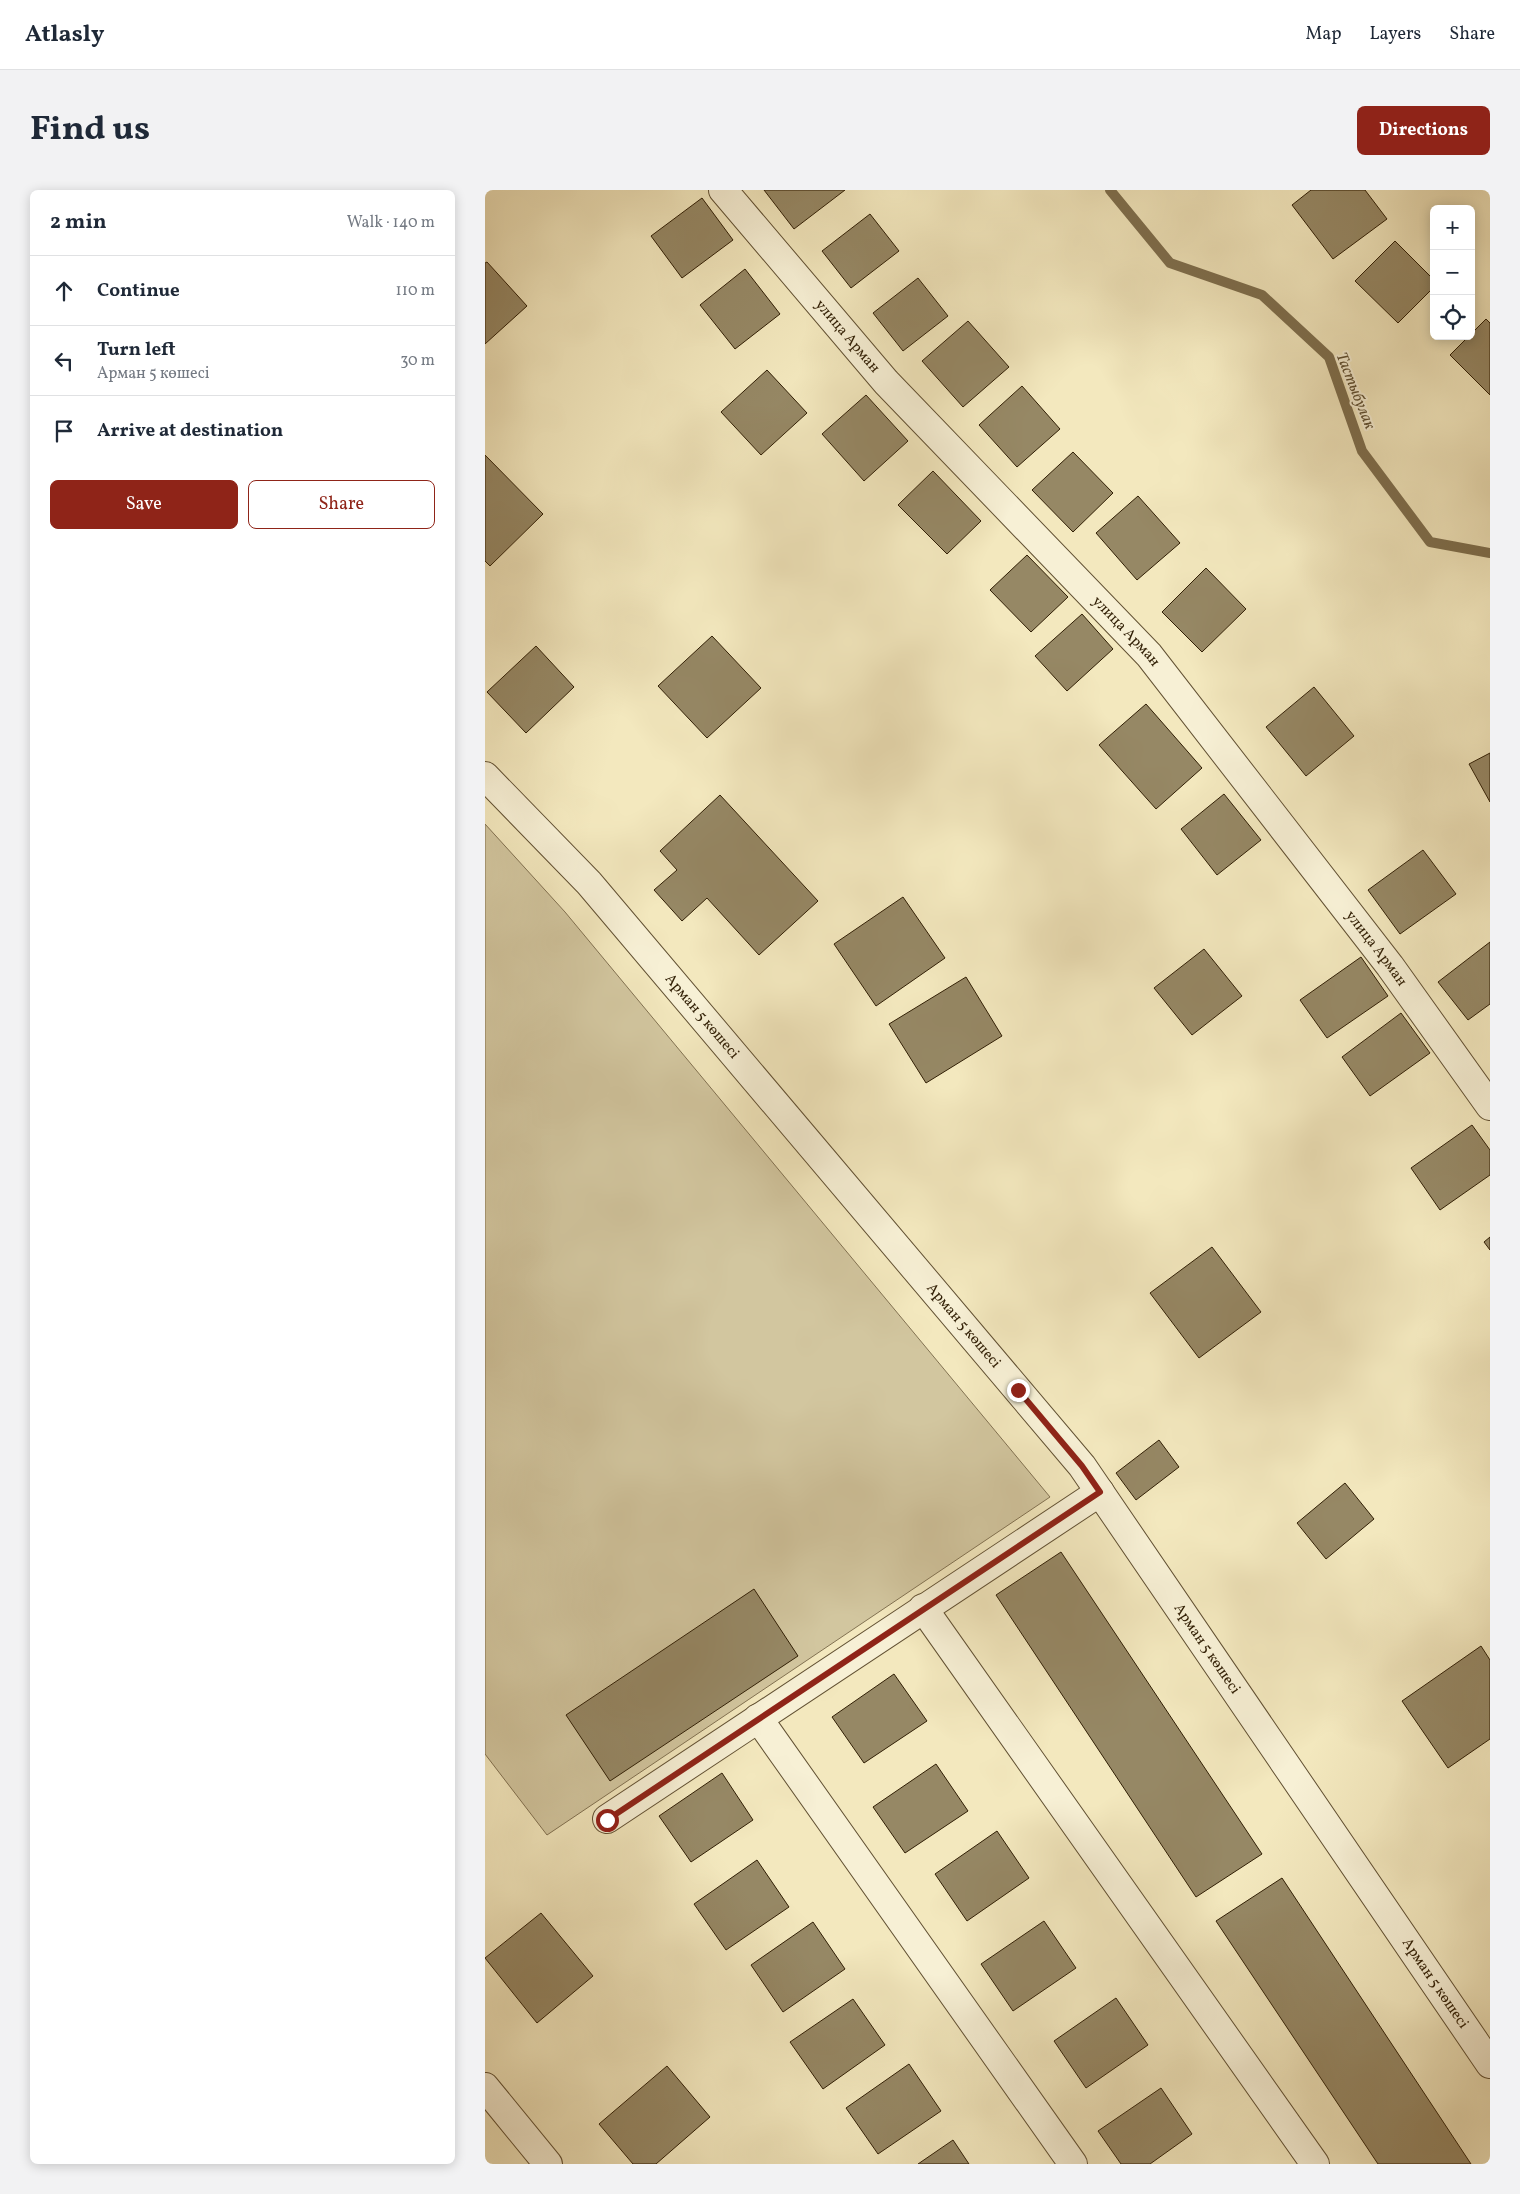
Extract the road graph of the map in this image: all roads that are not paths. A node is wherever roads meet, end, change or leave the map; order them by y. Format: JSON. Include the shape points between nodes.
{"nodes":[{"id":1,"x":723,"y":190,"type":"edge"},
{"id":2,"x":485,"y":776,"type":"edge"},
{"id":3,"x":1490,"y":1106,"type":"edge"},
{"id":4,"x":1100,"y":1492,"type":"junction"},
{"id":5,"x":923,"y":1608,"type":"junction"},
{"id":6,"x":758,"y":1718,"type":"junction"},
{"id":7,"x":607,"y":1820,"type":"dead end"},
{"id":8,"x":1490,"y":2064,"type":"edge"},
{"id":9,"x":485,"y":2087,"type":"edge"},
{"id":10,"x":548,"y":2164,"type":"edge"},
{"id":11,"x":1073,"y":2164,"type":"edge"},
{"id":12,"x":1315,"y":2164,"type":"edge"}],
"edges":[{"from":1,"to":3,"type":"street","name":"улица Арман","via":[[886,382],[1149,655],[1390,966]]},
{"from":2,"to":4,"type":"street","name":"Арман 5 көшесі","via":[[589,883],[1063,1443]]},
{"from":4,"to":5,"type":"street"},
{"from":4,"to":8,"type":"street","name":"Арман 5 көшесі"},
{"from":5,"to":6,"type":"street"},
{"from":5,"to":12,"type":"street"},
{"from":6,"to":7,"type":"street"},
{"from":6,"to":11,"type":"street"},
{"from":9,"to":10,"type":"street"}]}
